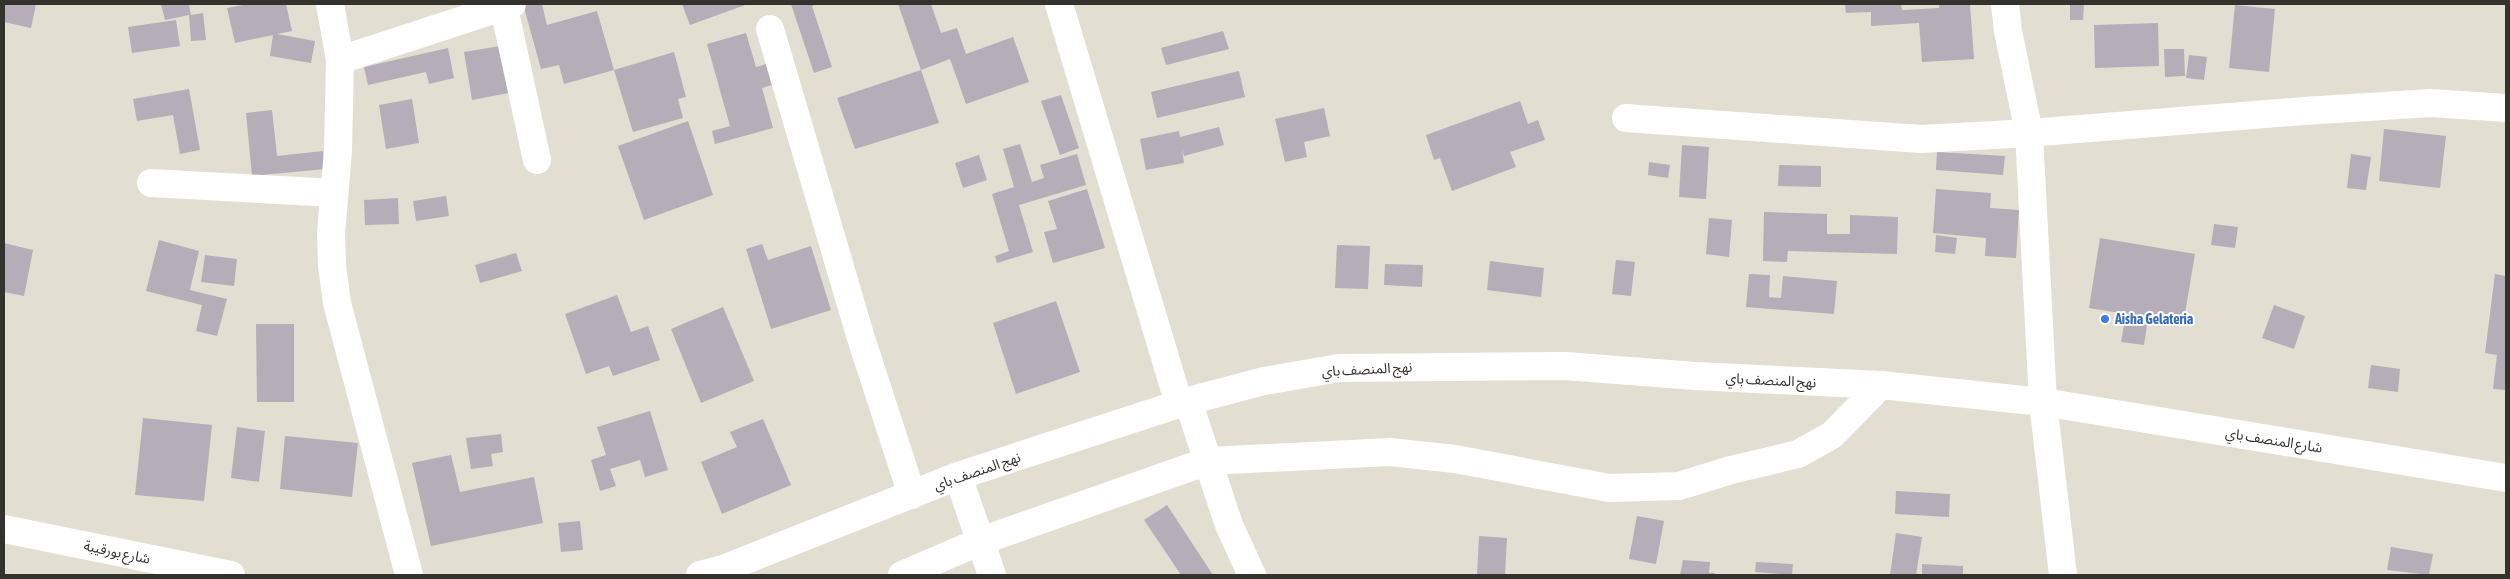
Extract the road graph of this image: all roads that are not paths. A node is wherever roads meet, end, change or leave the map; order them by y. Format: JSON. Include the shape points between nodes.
{"nodes":[{"id":1,"x":330,"y":4,"type":"edge"},
{"id":2,"x":1059,"y":4,"type":"edge"},
{"id":3,"x":2005,"y":4,"type":"edge"},
{"id":4,"x":508,"y":6,"type":"edge"},
{"id":5,"x":770,"y":29,"type":"dead end"},
{"id":6,"x":340,"y":60,"type":"junction"},
{"id":7,"x":2506,"y":108,"type":"edge"},
{"id":8,"x":1626,"y":118,"type":"dead end"},
{"id":9,"x":2028,"y":133,"type":"junction"},
{"id":10,"x":537,"y":160,"type":"dead end"},
{"id":11,"x":151,"y":183,"type":"dead end"},
{"id":12,"x":334,"y":193,"type":"junction"},
{"id":13,"x":1881,"y":385,"type":"junction"},
{"id":14,"x":1183,"y":402,"type":"junction"},
{"id":15,"x":2042,"y":402,"type":"junction"},
{"id":16,"x":1208,"y":461,"type":"junction"},
{"id":17,"x":958,"y":476,"type":"junction"},
{"id":18,"x":2506,"y":478,"type":"edge"},
{"id":19,"x":912,"y":494,"type":"junction"},
{"id":20,"x":4,"y":529,"type":"edge"},
{"id":21,"x":981,"y":541,"type":"junction"},
{"id":22,"x":713,"y":573,"type":"edge"},
{"id":23,"x":231,"y":575,"type":"edge"},
{"id":24,"x":409,"y":575,"type":"edge"},
{"id":25,"x":902,"y":575,"type":"edge"},
{"id":26,"x":992,"y":575,"type":"edge"},
{"id":27,"x":1252,"y":575,"type":"edge"},
{"id":28,"x":2063,"y":575,"type":"edge"}],
"edges":[{"from":1,"to":6,"type":"street"},
{"from":2,"to":14,"type":"street"},
{"from":3,"to":9,"type":"street"},
{"from":4,"to":6,"type":"street"},
{"from":4,"to":10,"type":"street"},
{"from":5,"to":19,"type":"street","via":[[860,335]]},
{"from":6,"to":12,"type":"street"},
{"from":7,"to":9,"type":"street","via":[[2421,104]]},
{"from":8,"to":9,"type":"street","via":[[1921,139]]},
{"from":9,"to":15,"type":"street"},
{"from":11,"to":12,"type":"street"},
{"from":12,"to":24,"type":"street","via":[[332,266],[337,303]]},
{"from":13,"to":14,"type":"street","name":"نهج المنصف باي","via":[[1565,366],[1339,368]]},
{"from":13,"to":15,"type":"street","name":"نهج المنصف باي"},
{"from":13,"to":16,"type":"street","via":[[1832,435],[1798,454],[1678,486],[1609,488],[1455,459],[1390,452]]},
{"from":14,"to":16,"type":"street"},
{"from":14,"to":17,"type":"street","name":"نهج المنصف باي"},
{"from":15,"to":18,"type":"street","name":"شارع المنصف باي"},
{"from":15,"to":28,"type":"street"},
{"from":16,"to":21,"type":"street"},
{"from":16,"to":27,"type":"street","via":[[1229,525]]},
{"from":17,"to":19,"type":"street","name":"نهج المنصف باي"},
{"from":17,"to":21,"type":"street"},
{"from":19,"to":22,"type":"street","name":"نهج المنصف باي"},
{"from":20,"to":23,"type":"street","name":"شارع بورقيبة"},
{"from":21,"to":25,"type":"street"},
{"from":21,"to":26,"type":"street"}]}
